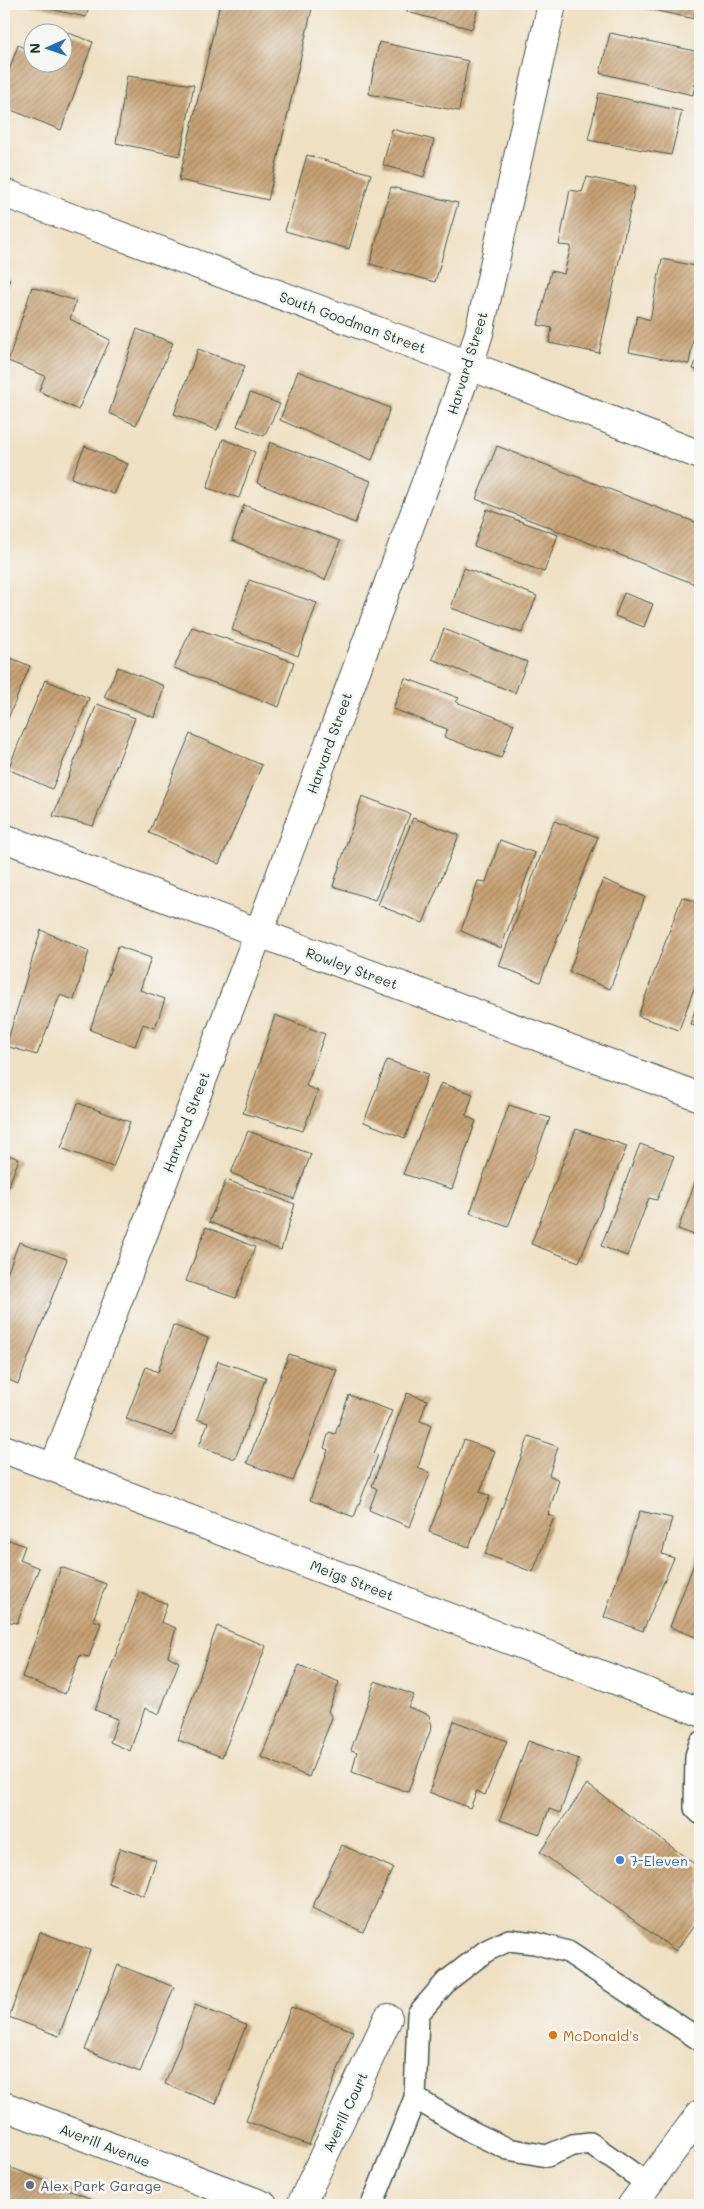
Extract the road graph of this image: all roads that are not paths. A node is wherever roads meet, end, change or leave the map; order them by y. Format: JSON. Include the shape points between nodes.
{"nodes":[{"id":1,"x":552,"y":4,"type":"edge"},
{"id":2,"x":4,"y":193,"type":"edge"},
{"id":3,"x":469,"y":366,"type":"junction"},
{"id":4,"x":700,"y":455,"type":"edge"},
{"id":5,"x":4,"y":838,"type":"edge"},
{"id":6,"x":259,"y":933,"type":"junction"},
{"id":7,"x":700,"y":1097,"type":"edge"},
{"id":8,"x":4,"y":1449,"type":"edge"},
{"id":9,"x":54,"y":1467,"type":"junction"},
{"id":10,"x":700,"y":1712,"type":"edge"},
{"id":11,"x":700,"y":1743,"type":"edge"},
{"id":12,"x":700,"y":1813,"type":"edge"},
{"id":13,"x":388,"y":2018,"type":"dead end"},
{"id":14,"x":700,"y":2040,"type":"edge"},
{"id":15,"x":414,"y":2098,"type":"junction"},
{"id":16,"x":4,"y":2106,"type":"edge"},
{"id":17,"x":698,"y":2122,"type":"edge"},
{"id":18,"x":640,"y":2195,"type":"edge"},
{"id":19,"x":263,"y":2205,"type":"edge"},
{"id":20,"x":301,"y":2205,"type":"edge"},
{"id":21,"x":372,"y":2205,"type":"edge"}],
"edges":[{"from":1,"to":3,"type":"street","name":"Harvard Street"},
{"from":2,"to":3,"type":"street","name":"South Goodman Street"},
{"from":3,"to":4,"type":"street","name":"South Goodman Street"},
{"from":3,"to":6,"type":"street","name":"Harvard Street"},
{"from":5,"to":6,"type":"street","name":"Rowley Street"},
{"from":6,"to":7,"type":"street","name":"Rowley Street"},
{"from":6,"to":9,"type":"street","name":"Harvard Street"},
{"from":8,"to":9,"type":"street","name":"Meigs Street"},
{"from":9,"to":10,"type":"street","name":"Meigs Street"},
{"from":11,"to":12,"type":"lane","via":[[696,1756],[695,1808]]},
{"from":13,"to":20,"type":"street","name":"Averill Court"},
{"from":14,"to":15,"type":"lane","via":[[568,1952],[509,1940],[486,1951],[448,1981],[418,2014]]},
{"from":15,"to":18,"type":"lane","via":[[508,2149],[547,2156],[572,2145],[590,2143]]},
{"from":15,"to":21,"type":"lane"},
{"from":16,"to":19,"type":"street","name":"Averill Avenue"},
{"from":17,"to":18,"type":"street"}]}
